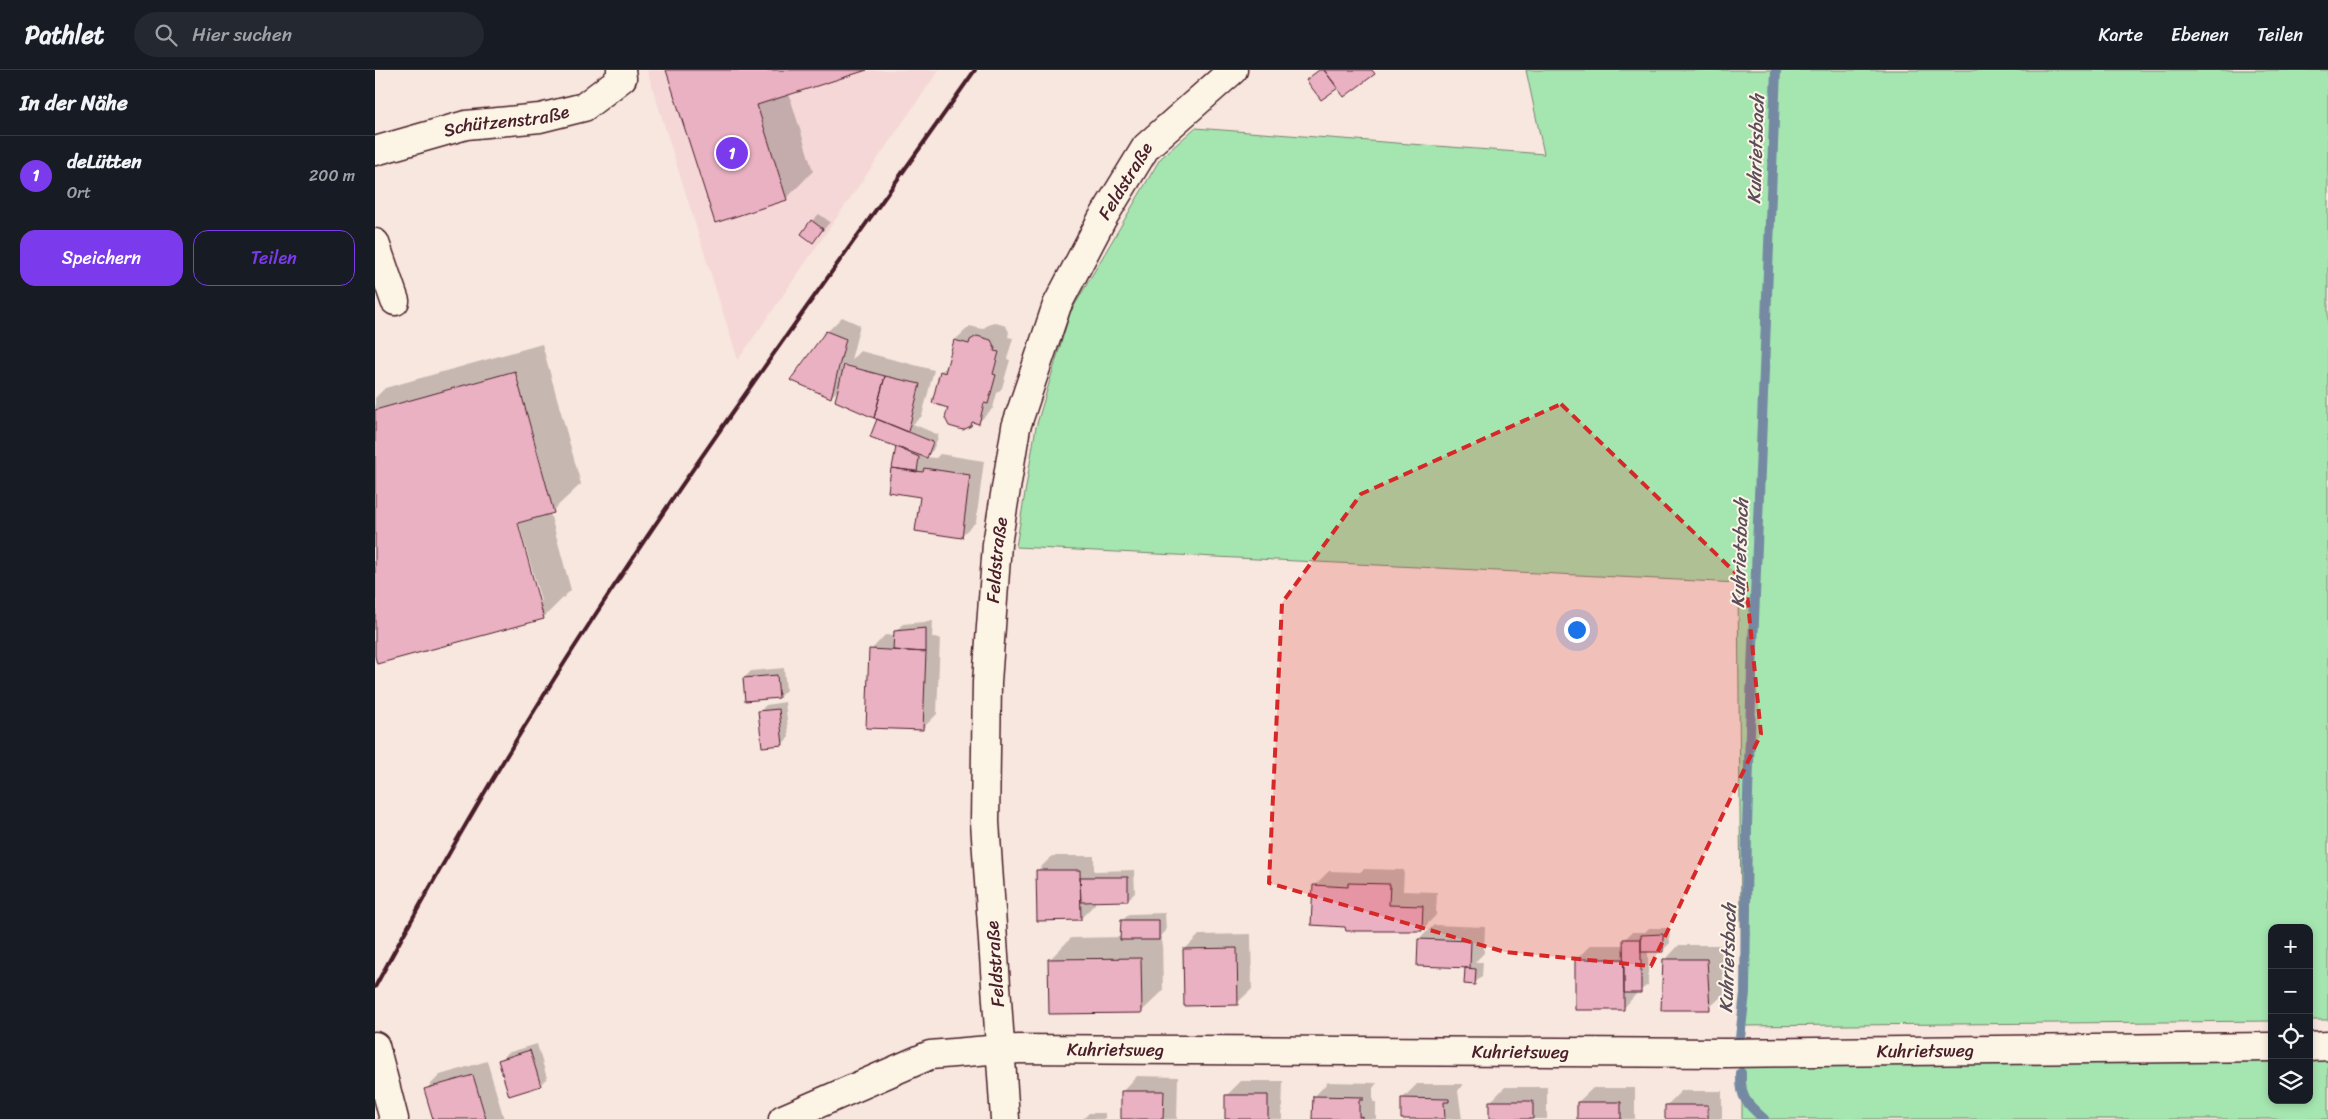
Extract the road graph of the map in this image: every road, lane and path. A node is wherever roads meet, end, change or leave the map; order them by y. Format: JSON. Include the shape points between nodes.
{"nodes":[{"id":1,"x":621,"y":70,"type":"edge"},
{"id":2,"x":1233,"y":70,"type":"edge"},
{"id":3,"x":375,"y":151,"type":"edge"},
{"id":4,"x":375,"y":244,"type":"edge"},
{"id":5,"x":395,"y":300,"type":"dead end"},
{"id":6,"x":375,"y":1046,"type":"edge"},
{"id":7,"x":2313,"y":1046,"type":"edge"},
{"id":8,"x":2328,"y":1046,"type":"edge"},
{"id":9,"x":2268,"y":1047,"type":"edge"},
{"id":10,"x":1001,"y":1048,"type":"junction"},
{"id":11,"x":394,"y":1119,"type":"edge"},
{"id":12,"x":783,"y":1119,"type":"edge"},
{"id":13,"x":1005,"y":1119,"type":"edge"}],
"edges":[{"from":1,"to":3,"type":"street","name":"Schützenstraße","via":[[622,78],[584,107],[540,118],[466,125]]},
{"from":2,"to":10,"type":"street","name":"Feldstraße","via":[[1146,147],[1102,219],[1057,305],[1016,427],[997,544],[987,682],[985,822]]},
{"from":4,"to":5,"type":"street"},
{"from":6,"to":11,"type":"street"},
{"from":7,"to":8,"type":"street"},
{"from":9,"to":10,"type":"street","name":"Kuhrietsweg","via":[[1726,1053]]},
{"from":10,"to":12,"type":"street","name":"Kuhrietsweg","via":[[930,1055]]},
{"from":10,"to":13,"type":"street","name":"Feldstraße"}]}
